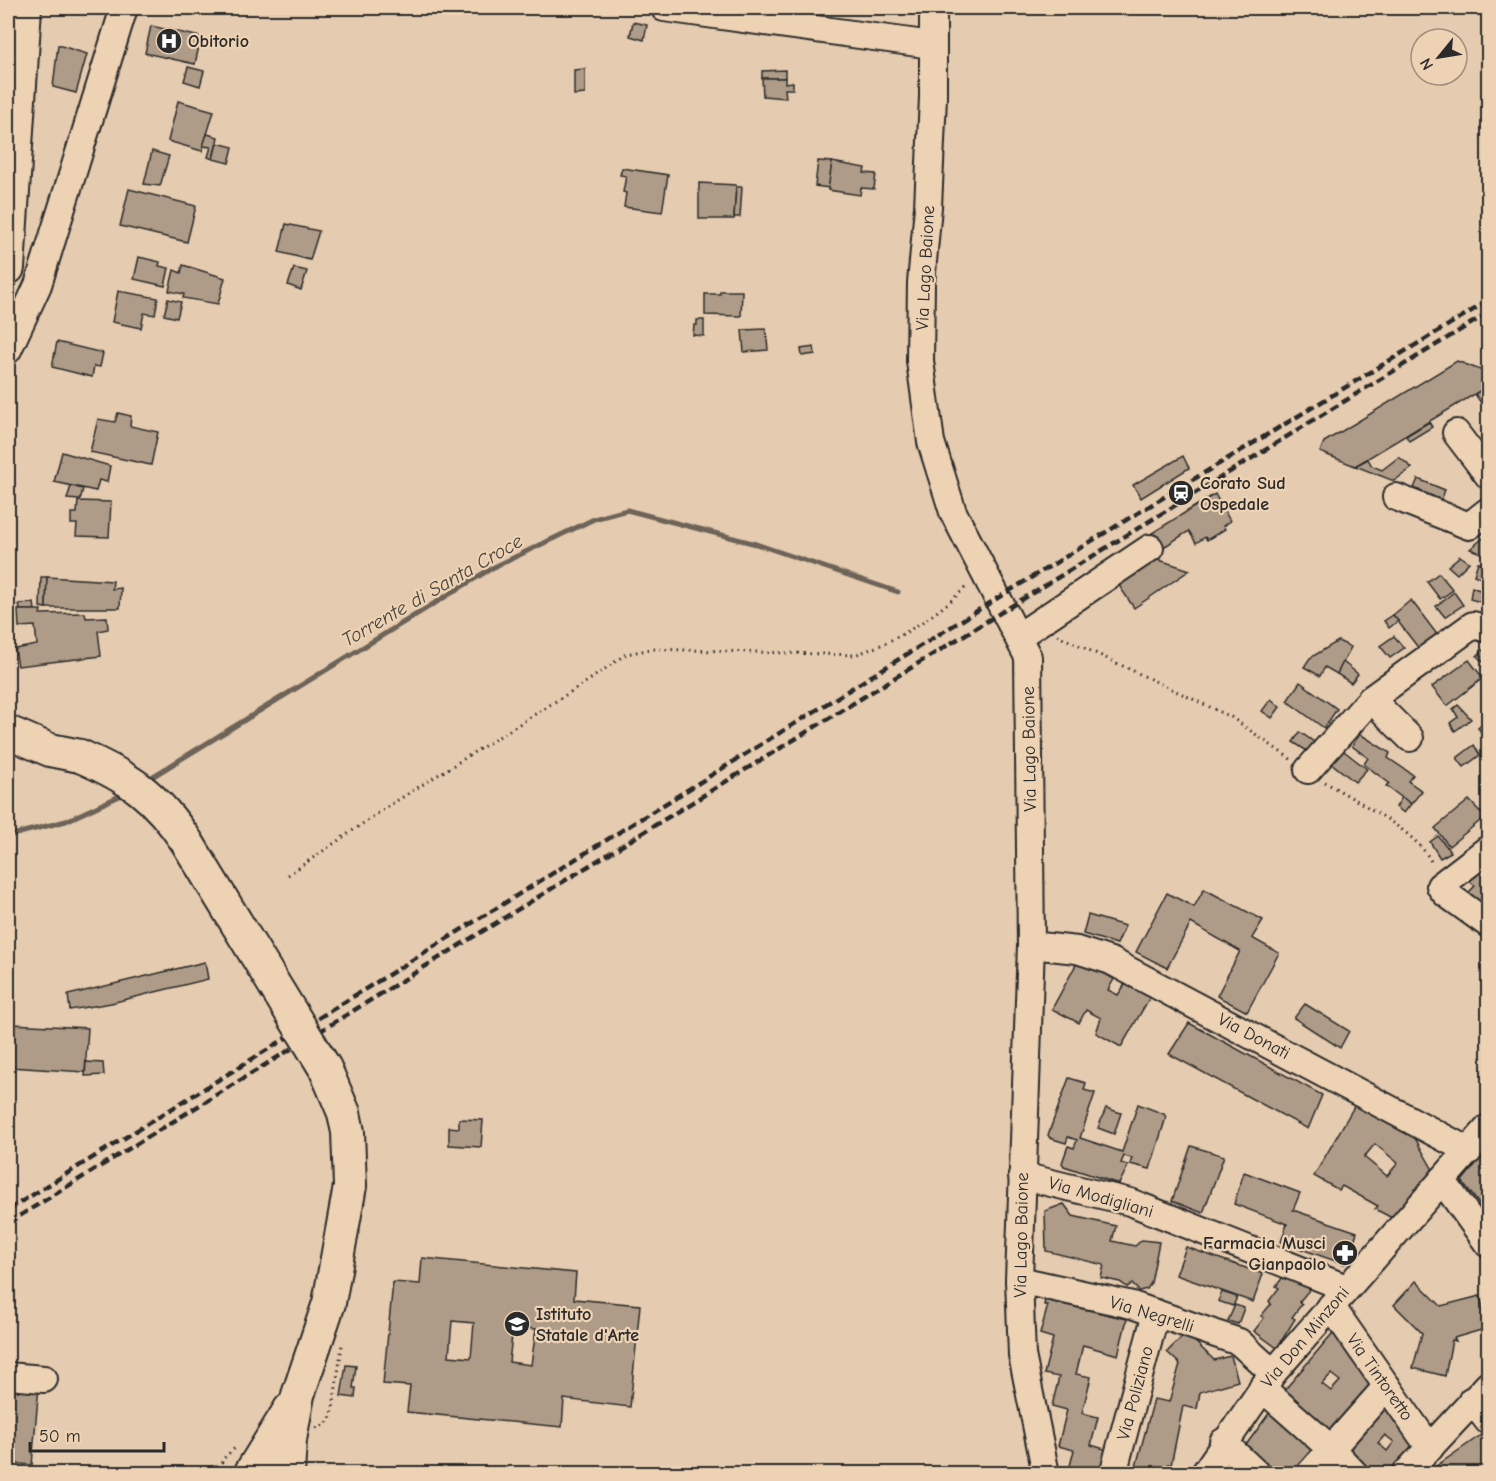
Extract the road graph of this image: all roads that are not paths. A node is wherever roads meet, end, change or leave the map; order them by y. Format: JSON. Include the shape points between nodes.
{"nodes":[{"id":1,"x":25,"y":8,"type":"edge"},
{"id":2,"x":124,"y":8,"type":"edge"},
{"id":3,"x":664,"y":8,"type":"edge"},
{"id":4,"x":933,"y":8,"type":"edge"},
{"id":5,"x":932,"y":45,"type":"junction"},
{"id":6,"x":8,"y":268,"type":"edge"},
{"id":7,"x":8,"y":350,"type":"edge"},
{"id":8,"x":1456,"y":434,"type":"dead end"},
{"id":9,"x":1488,"y":475,"type":"edge"},
{"id":10,"x":1396,"y":497,"type":"dead end"},
{"id":11,"x":1488,"y":511,"type":"edge"},
{"id":12,"x":1150,"y":548,"type":"dead end"},
{"id":13,"x":1488,"y":629,"type":"edge"},
{"id":14,"x":1028,"y":631,"type":"junction"},
{"id":15,"x":1371,"y":699,"type":"junction"},
{"id":16,"x":8,"y":732,"type":"edge"},
{"id":17,"x":1410,"y":738,"type":"dead end"},
{"id":18,"x":8,"y":750,"type":"edge"},
{"id":19,"x":50,"y":750,"type":"junction"},
{"id":20,"x":1308,"y":771,"type":"road end"},
{"id":21,"x":1488,"y":849,"type":"edge"},
{"id":22,"x":1488,"y":924,"type":"edge"},
{"id":23,"x":1031,"y":945,"type":"junction"},
{"id":24,"x":1488,"y":1128,"type":"edge"},
{"id":25,"x":1469,"y":1150,"type":"junction"},
{"id":26,"x":1022,"y":1176,"type":"junction"},
{"id":27,"x":1442,"y":1180,"type":"junction"},
{"id":28,"x":1486,"y":1233,"type":"edge"},
{"id":29,"x":1019,"y":1280,"type":"junction"},
{"id":30,"x":1338,"y":1297,"type":"junction"},
{"id":31,"x":1156,"y":1313,"type":"junction"},
{"id":32,"x":8,"y":1376,"type":"edge"},
{"id":33,"x":44,"y":1379,"type":"dead end"},
{"id":34,"x":1268,"y":1380,"type":"junction"},
{"id":35,"x":1387,"y":1386,"type":"junction"},
{"id":36,"x":1480,"y":1393,"type":"edge"},
{"id":37,"x":298,"y":1395,"type":"junction"},
{"id":38,"x":1488,"y":1421,"type":"edge"},
{"id":39,"x":1223,"y":1442,"type":"junction"},
{"id":40,"x":1430,"y":1448,"type":"junction"},
{"id":41,"x":1331,"y":1449,"type":"junction"},
{"id":42,"x":261,"y":1473,"type":"edge"},
{"id":43,"x":288,"y":1473,"type":"edge"},
{"id":44,"x":1046,"y":1473,"type":"edge"},
{"id":45,"x":1113,"y":1473,"type":"edge"},
{"id":46,"x":1204,"y":1473,"type":"edge"},
{"id":47,"x":1257,"y":1473,"type":"edge"},
{"id":48,"x":1309,"y":1473,"type":"edge"},
{"id":49,"x":1355,"y":1473,"type":"edge"},
{"id":50,"x":1405,"y":1473,"type":"edge"}],
"edges":[{"from":1,"to":6,"type":"main road"},
{"from":2,"to":7,"type":"street","via":[[38,285]]},
{"from":3,"to":5,"type":"street"},
{"from":4,"to":5,"type":"street","name":"Via Lago Baione"},
{"from":5,"to":14,"type":"street","name":"Via Lago Baione","via":[[920,361],[931,442],[953,512],[983,571]]},
{"from":8,"to":9,"type":"street"},
{"from":10,"to":11,"type":"street","via":[[1469,525]]},
{"from":12,"to":14,"type":"street"},
{"from":13,"to":15,"type":"street","via":[[1473,625]]},
{"from":14,"to":23,"type":"street","name":"Via Lago Baione"},
{"from":15,"to":17,"type":"street"},
{"from":15,"to":20,"type":"street"},
{"from":16,"to":19,"type":"main road"},
{"from":18,"to":19,"type":"main road"},
{"from":19,"to":37,"type":"main road","bridge":true,"via":[[80,756],[123,777],[149,794],[170,817],[325,1068],[340,1102],[348,1132],[350,1186],[328,1303]]},
{"from":21,"to":22,"type":"street","via":[[1440,886]]},
{"from":23,"to":25,"type":"street","name":"Via Donati","via":[[1077,950],[1111,962]]},
{"from":23,"to":26,"type":"street","name":"Via Lago Baione"},
{"from":24,"to":25,"type":"street","name":"Via Don Minzoni"},
{"from":25,"to":27,"type":"street","name":"Via Don Minzoni"},
{"from":26,"to":29,"type":"street","name":"Via Lago Baione"},
{"from":26,"to":30,"type":"street","name":"Via Modigliani","via":[[1130,1202]]},
{"from":27,"to":28,"type":"street"},
{"from":27,"to":30,"type":"street","name":"Via Don Minzoni"},
{"from":29,"to":31,"type":"street","name":"Via Negrelli"},
{"from":29,"to":44,"type":"street","name":"Via Lago Baione","via":[[1022,1355]]},
{"from":30,"to":34,"type":"street","name":"Via Don Minzoni"},
{"from":30,"to":35,"type":"street","name":"Via Tintoretto"},
{"from":31,"to":34,"type":"street","name":"Via Negrelli","via":[[1239,1342]]},
{"from":31,"to":45,"type":"street","name":"Via Poliziano"},
{"from":32,"to":33,"type":"street"},
{"from":34,"to":39,"type":"street","name":"Via Don Minzoni"},
{"from":34,"to":41,"type":"street","name":"Via Negrelli"},
{"from":35,"to":40,"type":"street","name":"Via Tintoretto"},
{"from":35,"to":41,"type":"street"},
{"from":36,"to":38,"type":"street"},
{"from":36,"to":40,"type":"street"},
{"from":37,"to":42,"type":"main road"},
{"from":37,"to":43,"type":"main road"},
{"from":39,"to":46,"type":"street","name":"Via Don Minzoni"},
{"from":39,"to":47,"type":"street"},
{"from":40,"to":50,"type":"street"},
{"from":41,"to":48,"type":"street"},
{"from":41,"to":49,"type":"street","name":"Via Negrelli"}]}
